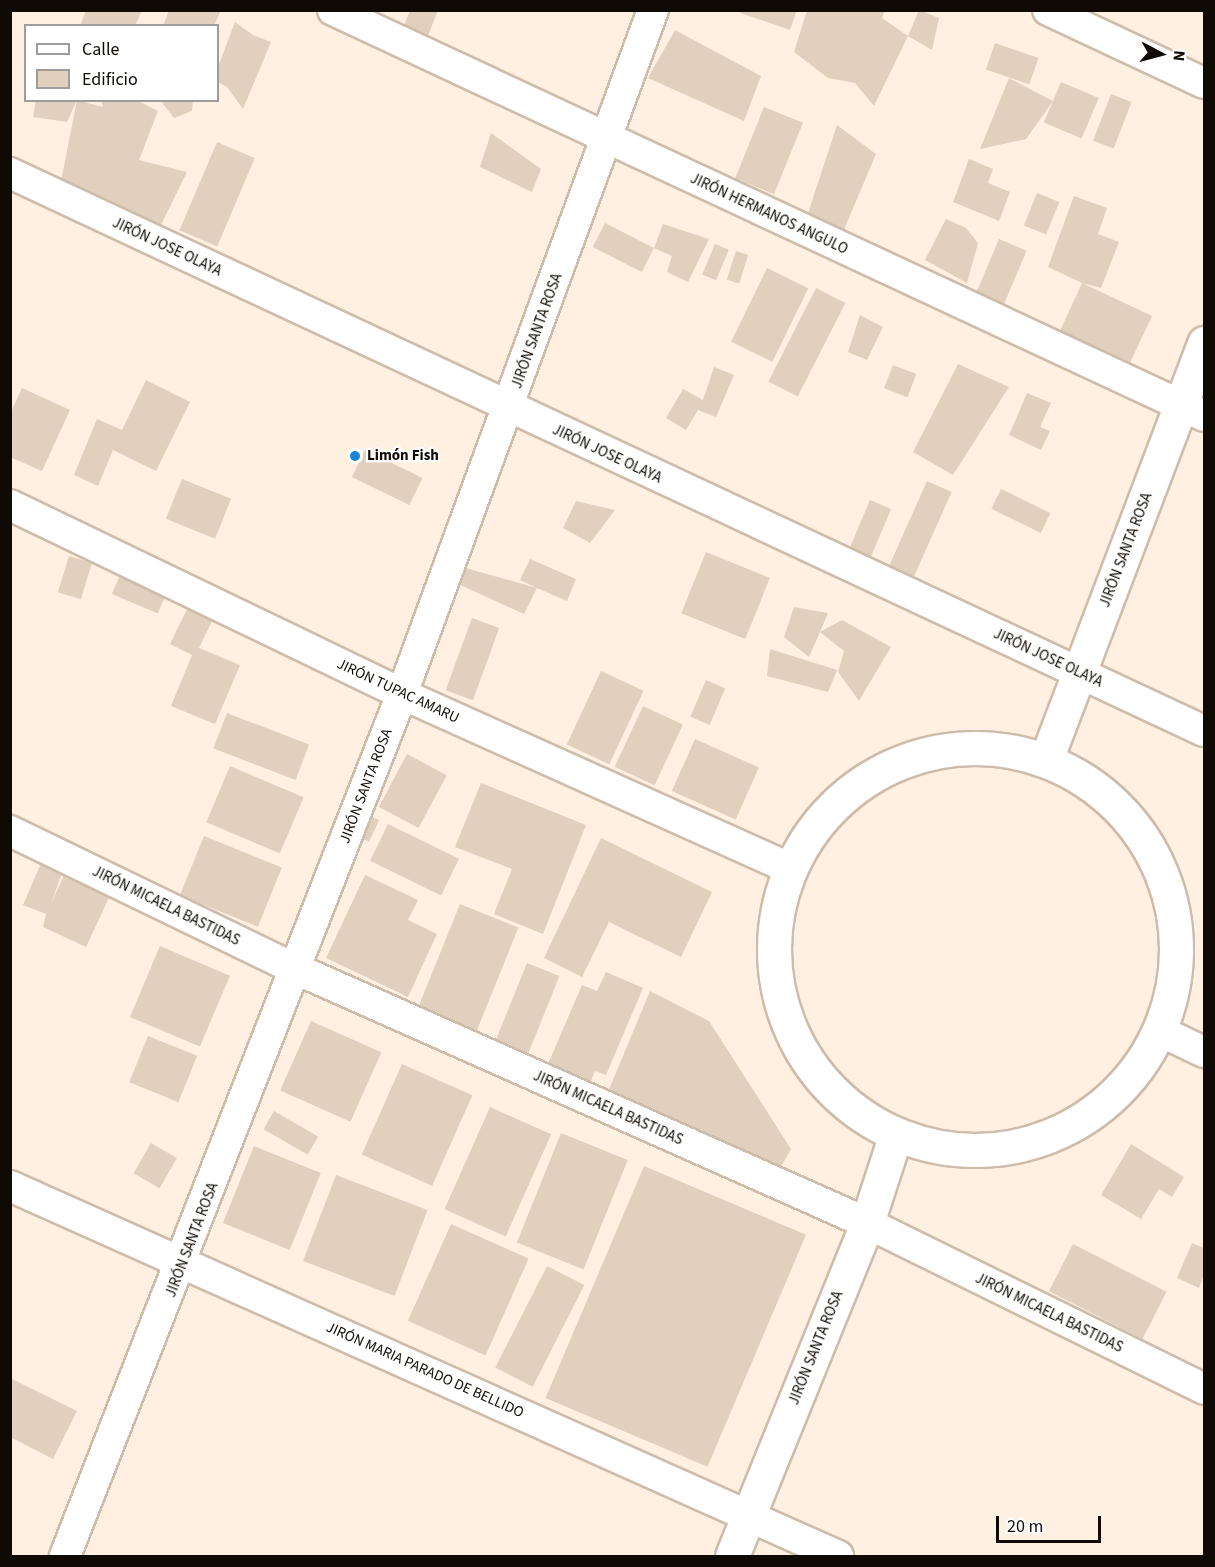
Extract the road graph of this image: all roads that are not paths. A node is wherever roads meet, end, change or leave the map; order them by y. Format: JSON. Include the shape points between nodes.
{"nodes":[{"id":1,"x":333,"y":10,"type":"edge"},
{"id":2,"x":653,"y":10,"type":"edge"},
{"id":3,"x":1048,"y":10,"type":"edge"},
{"id":4,"x":1204,"y":83,"type":"edge"},
{"id":5,"x":605,"y":137,"type":"junction"},
{"id":6,"x":10,"y":173,"type":"edge"},
{"id":7,"x":1204,"y":343,"type":"edge"},
{"id":8,"x":509,"y":409,"type":"junction"},
{"id":9,"x":1193,"y":411,"type":"edge"},
{"id":10,"x":10,"y":505,"type":"edge"},
{"id":11,"x":1079,"y":673,"type":"junction"},
{"id":12,"x":402,"y":694,"type":"junction"},
{"id":13,"x":1204,"y":731,"type":"edge"},
{"id":14,"x":1047,"y":757,"type":"junction"},
{"id":15,"x":10,"y":831,"type":"edge"},
{"id":16,"x":789,"y":868,"type":"junction"},
{"id":17,"x":296,"y":969,"type":"junction"},
{"id":18,"x":1162,"y":1032,"type":"junction"},
{"id":19,"x":1204,"y":1052,"type":"edge"},
{"id":20,"x":895,"y":1137,"type":"junction"},
{"id":21,"x":10,"y":1186,"type":"edge"},
{"id":22,"x":867,"y":1223,"type":"junction"},
{"id":23,"x":183,"y":1262,"type":"junction"},
{"id":24,"x":1204,"y":1389,"type":"edge"},
{"id":25,"x":748,"y":1515,"type":"junction"},
{"id":26,"x":65,"y":1557,"type":"edge"},
{"id":27,"x":732,"y":1557,"type":"edge"},
{"id":28,"x":838,"y":1557,"type":"edge"}],
"edges":[{"from":1,"to":5,"type":"street","name":"JIRÓN HERMANOS ANGULO"},
{"from":2,"to":5,"type":"street","name":"JIRÓN SANTA ROSA"},
{"from":3,"to":4,"type":"street"},
{"from":5,"to":8,"type":"street","name":"JIRÓN SANTA ROSA"},
{"from":5,"to":9,"type":"street","name":"JIRÓN HERMANOS ANGULO"},
{"from":6,"to":8,"type":"street","name":"JIRÓN JOSE OLAYA"},
{"from":7,"to":9,"type":"street","name":"JIRÓN SANTA ROSA"},
{"from":8,"to":11,"type":"street","name":"JIRÓN JOSE OLAYA"},
{"from":8,"to":12,"type":"street","name":"JIRÓN SANTA ROSA"},
{"from":9,"to":11,"type":"street","name":"JIRÓN SANTA ROSA"},
{"from":10,"to":12,"type":"street","name":"JIRÓN TUPAC AMARU"},
{"from":11,"to":13,"type":"street","name":"JIRÓN JOSE OLAYA"},
{"from":11,"to":14,"type":"street","name":"JIRÓN SANTA ROSA"},
{"from":12,"to":16,"type":"street","name":"JIRÓN TUPAC AMARU"},
{"from":12,"to":17,"type":"street","name":"JIRÓN SANTA ROSA"},
{"from":14,"to":16,"type":"street","via":[[971,745],[896,761],[832,804]]},
{"from":14,"to":18,"type":"street","via":[[1117,801],[1163,870],[1179,951]]},
{"from":15,"to":17,"type":"street","name":"JIRÓN MICAELA BASTIDAS"},
{"from":16,"to":20,"type":"street","via":[[772,946],[786,1025],[830,1092]]},
{"from":17,"to":22,"type":"street","name":"JIRÓN MICAELA BASTIDAS"},
{"from":17,"to":23,"type":"street","name":"JIRÓN SANTA ROSA"},
{"from":18,"to":19,"type":"street"},
{"from":18,"to":20,"type":"street","via":[[1116,1097],[1050,1139],[972,1154]]},
{"from":20,"to":22,"type":"street","name":"JIRÓN SANTA ROSA"},
{"from":21,"to":23,"type":"street","name":"JIRÓN MARIA PARADO DE BELLIDO"},
{"from":22,"to":24,"type":"street","name":"JIRÓN MICAELA BASTIDAS"},
{"from":22,"to":25,"type":"street","name":"JIRÓN SANTA ROSA"},
{"from":23,"to":25,"type":"street","name":"JIRÓN MARIA PARADO DE BELLIDO"},
{"from":23,"to":26,"type":"street","name":"JIRÓN SANTA ROSA"},
{"from":25,"to":27,"type":"street","name":"JIRÓN SANTA ROSA"},
{"from":25,"to":28,"type":"street","name":"JIRÓN MARIA PARADO DE BELLIDO"}]}
